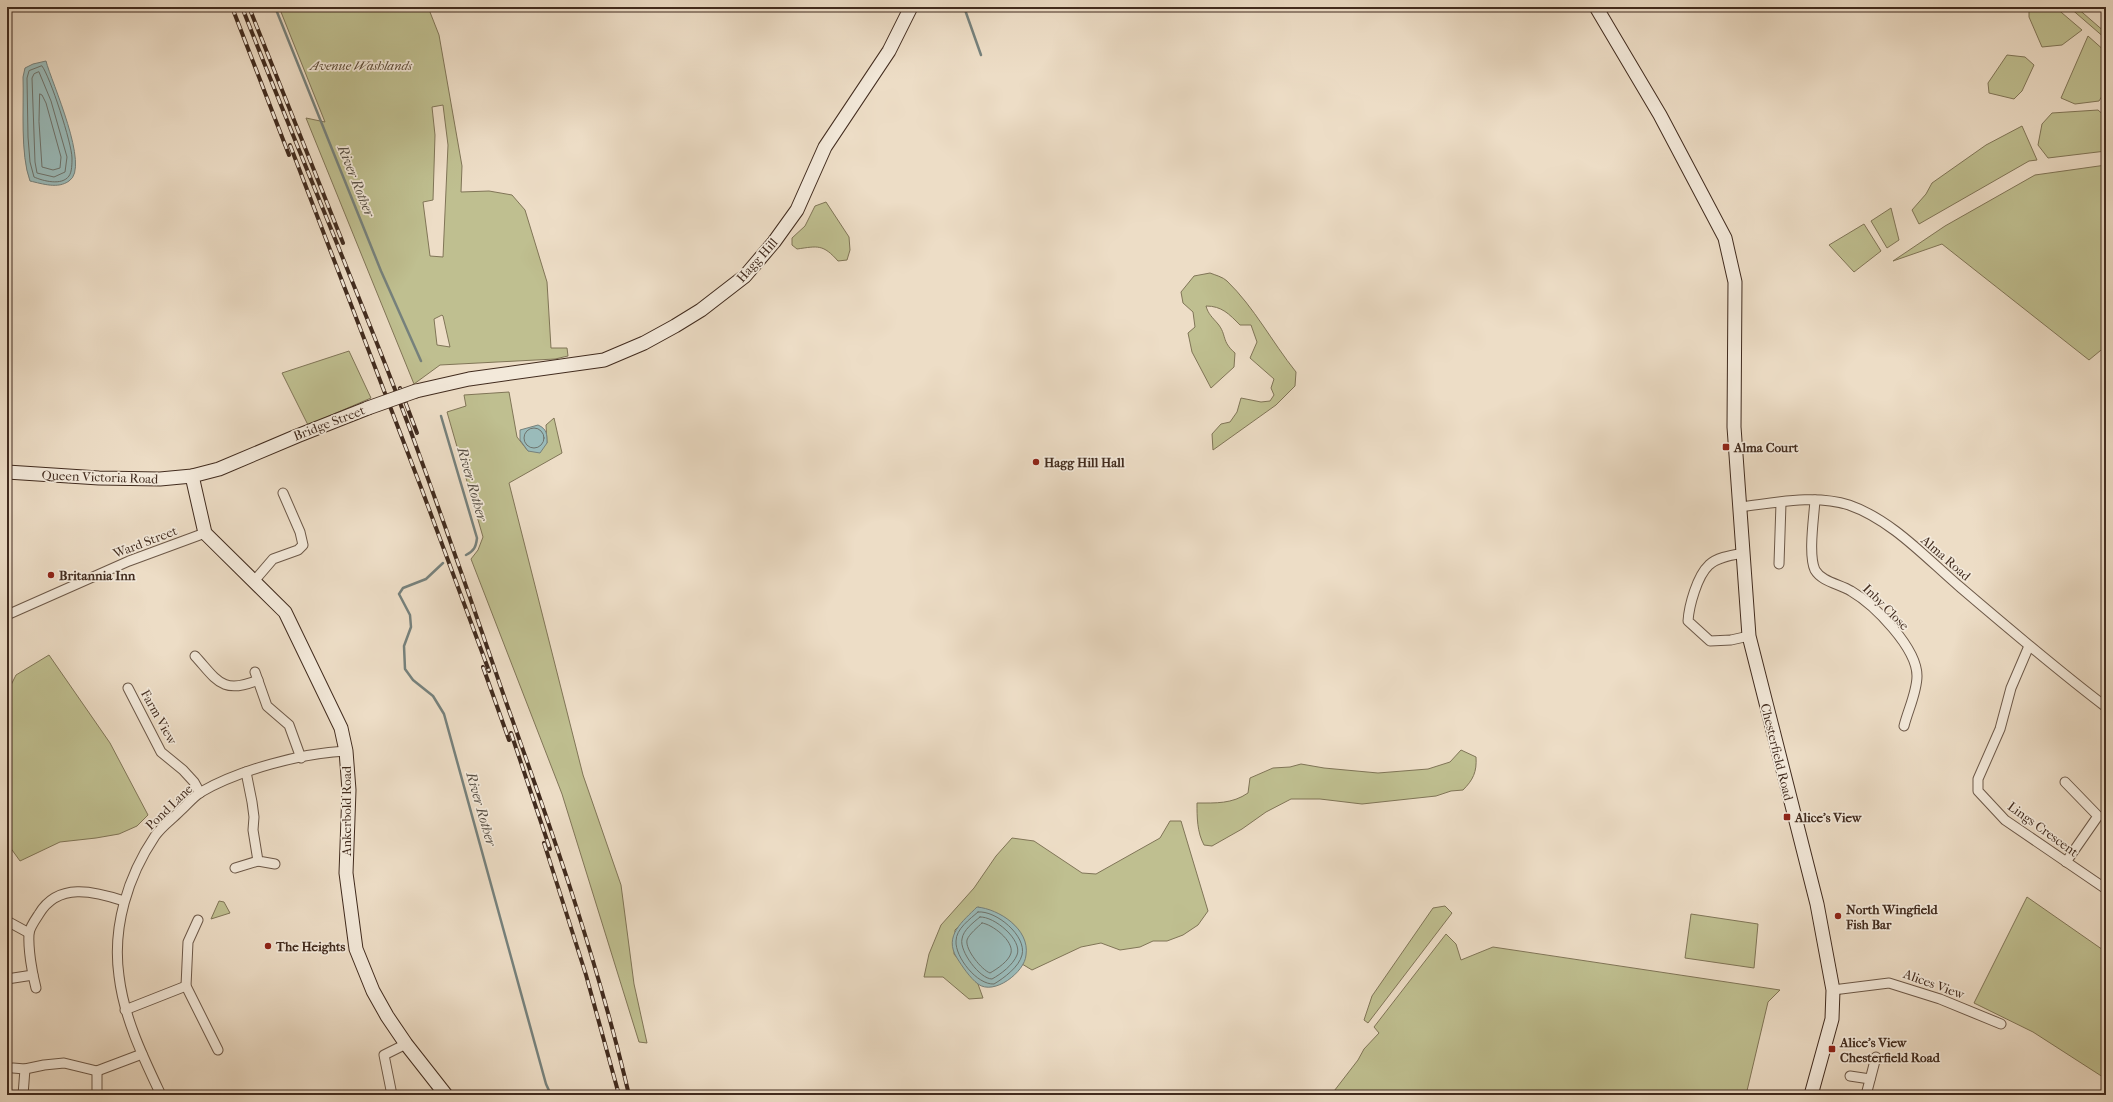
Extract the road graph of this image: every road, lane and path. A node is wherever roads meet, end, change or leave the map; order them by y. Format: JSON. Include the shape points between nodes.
{"nodes":[{"id":1,"x":911,"y":7,"type":"edge"},
{"id":2,"x":1596,"y":7,"type":"edge"},
{"id":3,"x":469,"y":379,"type":"joint"},
{"id":4,"x":7,"y":472,"type":"edge"},
{"id":5,"x":192,"y":476,"type":"junction"},
{"id":6,"x":283,"y":493,"type":"dead end"},
{"id":7,"x":1815,"y":500,"type":"junction"},
{"id":8,"x":1781,"y":503,"type":"junction"},
{"id":9,"x":1740,"y":507,"type":"junction"},
{"id":10,"x":205,"y":533,"type":"junction"},
{"id":11,"x":1744,"y":553,"type":"junction"},
{"id":12,"x":1779,"y":564,"type":"dead end"},
{"id":13,"x":255,"y":580,"type":"junction"},
{"id":14,"x":7,"y":615,"type":"edge"},
{"id":15,"x":1749,"y":636,"type":"junction"},
{"id":16,"x":2029,"y":646,"type":"junction"},
{"id":17,"x":195,"y":656,"type":"dead end"},
{"id":18,"x":128,"y":688,"type":"dead end"},
{"id":19,"x":2106,"y":706,"type":"edge"},
{"id":20,"x":1904,"y":726,"type":"dead end"},
{"id":21,"x":346,"y":751,"type":"junction"},
{"id":22,"x":301,"y":758,"type":"junction"},
{"id":23,"x":246,"y":772,"type":"junction"},
{"id":24,"x":2065,"y":782,"type":"dead end"},
{"id":25,"x":200,"y":793,"type":"junction"},
{"id":26,"x":258,"y":861,"type":"junction"},
{"id":27,"x":2066,"y":862,"type":"junction"},
{"id":28,"x":275,"y":864,"type":"dead end"},
{"id":29,"x":235,"y":868,"type":"dead end"},
{"id":30,"x":2106,"y":890,"type":"edge"},
{"id":31,"x":124,"y":901,"type":"junction"},
{"id":32,"x":198,"y":920,"type":"dead end"},
{"id":33,"x":7,"y":922,"type":"edge"},
{"id":34,"x":29,"y":932,"type":"junction"},
{"id":35,"x":33,"y":975,"type":"junction"},
{"id":36,"x":7,"y":979,"type":"edge"},
{"id":37,"x":186,"y":986,"type":"junction"},
{"id":38,"x":36,"y":988,"type":"dead end"},
{"id":39,"x":1833,"y":990,"type":"junction"},
{"id":40,"x":125,"y":1010,"type":"junction"},
{"id":41,"x":2001,"y":1024,"type":"dead end"},
{"id":42,"x":406,"y":1044,"type":"junction"},
{"id":43,"x":218,"y":1050,"type":"dead end"},
{"id":44,"x":142,"y":1054,"type":"junction"},
{"id":45,"x":1876,"y":1057,"type":"dead end"},
{"id":46,"x":13,"y":1068,"type":"dead end"},
{"id":47,"x":25,"y":1069,"type":"junction"},
{"id":48,"x":97,"y":1071,"type":"junction"},
{"id":49,"x":1850,"y":1076,"type":"dead end"},
{"id":50,"x":1870,"y":1079,"type":"junction"},
{"id":51,"x":23,"y":1095,"type":"edge"},
{"id":52,"x":97,"y":1095,"type":"edge"},
{"id":53,"x":161,"y":1095,"type":"edge"},
{"id":54,"x":392,"y":1095,"type":"edge"},
{"id":55,"x":446,"y":1095,"type":"edge"},
{"id":56,"x":1811,"y":1095,"type":"edge"},
{"id":57,"x":1866,"y":1095,"type":"edge"}],
"edges":[{"from":1,"to":3,"type":"street","name":"Hagg Hill","via":[[889,50],[825,147],[797,210],[745,276],[701,310],[675,326],[604,360]]},
{"from":2,"to":9,"type":"street","name":"Chesterfield Road","via":[[1660,115],[1725,238],[1735,282],[1734,427]]},
{"from":3,"to":5,"type":"street","name":"Bridge Street","bridge":true,"via":[[416,391],[219,469]]},
{"from":4,"to":5,"type":"street","name":"Queen Victoria Road","via":[[106,479]]},
{"from":5,"to":10,"type":"street"},
{"from":6,"to":13,"type":"street","via":[[303,545],[298,550],[273,559]]},
{"from":7,"to":8,"type":"street","name":"Alma Road"},
{"from":7,"to":16,"type":"street","name":"Alma Road","via":[[1848,505],[1883,522]]},
{"from":7,"to":20,"type":"street","name":"Inby Close","via":[[1812,559],[1816,571],[1827,580],[1851,590],[1872,608],[1895,632],[1913,659],[1916,683]]},
{"from":8,"to":9,"type":"street","name":"Alma Road"},
{"from":8,"to":12,"type":"street"},
{"from":9,"to":11,"type":"street","name":"Chesterfield Road"},
{"from":10,"to":13,"type":"street","name":"Ankerbold Road"},
{"from":10,"to":14,"type":"street","name":"Ward Street","via":[[129,561]]},
{"from":11,"to":15,"type":"street","name":"Chesterfield Road"},
{"from":11,"to":15,"type":"street","via":[[1722,558],[1709,565],[1701,576],[1689,609],[1688,620],[1710,641]]},
{"from":13,"to":21,"type":"street","name":"Ankerbold Road","via":[[285,612],[300,639],[341,728]]},
{"from":15,"to":39,"type":"street","name":"Chesterfield Road","via":[[1816,904]]},
{"from":16,"to":19,"type":"street","name":"Alma Road"},
{"from":16,"to":27,"type":"street","name":"Lings Crescent","via":[[2011,688],[2000,729],[1978,779],[1978,791],[2005,820]]},
{"from":17,"to":22,"type":"street","via":[[219,683],[230,686],[256,676],[267,706],[289,725]]},
{"from":18,"to":25,"type":"street","name":"Farm View","via":[[161,752],[183,770]]},
{"from":21,"to":22,"type":"street","name":"Pond Lane","via":[[325,752]]},
{"from":21,"to":42,"type":"street","name":"Ankerbold Road","via":[[349,790],[346,874],[353,936],[373,991]]},
{"from":22,"to":23,"type":"street","name":"Pond Lane"},
{"from":23,"to":25,"type":"street","name":"Pond Lane"},
{"from":23,"to":26,"type":"street"},
{"from":24,"to":27,"type":"street","via":[[2098,816]]},
{"from":25,"to":31,"type":"street","name":"Pond Lane","via":[[156,834],[136,869]]},
{"from":26,"to":28,"type":"street"},
{"from":26,"to":29,"type":"street"},
{"from":27,"to":30,"type":"street","name":"Lings Crescent"},
{"from":31,"to":34,"type":"street","via":[[98,893],[66,892],[52,899],[41,910]]},
{"from":31,"to":40,"type":"street","name":"Pond Lane","via":[[118,946],[118,976]]},
{"from":32,"to":37,"type":"street","via":[[188,942]]},
{"from":33,"to":34,"type":"street"},
{"from":34,"to":35,"type":"street"},
{"from":35,"to":36,"type":"street"},
{"from":35,"to":38,"type":"street"},
{"from":37,"to":40,"type":"street"},
{"from":37,"to":43,"type":"street"},
{"from":39,"to":41,"type":"street","name":"Alices View","via":[[1889,983],[1940,999]]},
{"from":39,"to":56,"type":"street","name":"Chesterfield Road","via":[[1832,1019]]},
{"from":40,"to":44,"type":"street","name":"Pond Lane"},
{"from":42,"to":54,"type":"street","via":[[384,1055]]},
{"from":42,"to":55,"type":"street","name":"Ankerbold Road"},
{"from":44,"to":48,"type":"street"},
{"from":44,"to":53,"type":"street","name":"Pond Lane"},
{"from":45,"to":50,"type":"street"},
{"from":46,"to":47,"type":"street"},
{"from":47,"to":48,"type":"street","via":[[64,1064]]},
{"from":47,"to":51,"type":"street"},
{"from":48,"to":52,"type":"street"},
{"from":49,"to":50,"type":"street"},
{"from":50,"to":57,"type":"street"}]}
